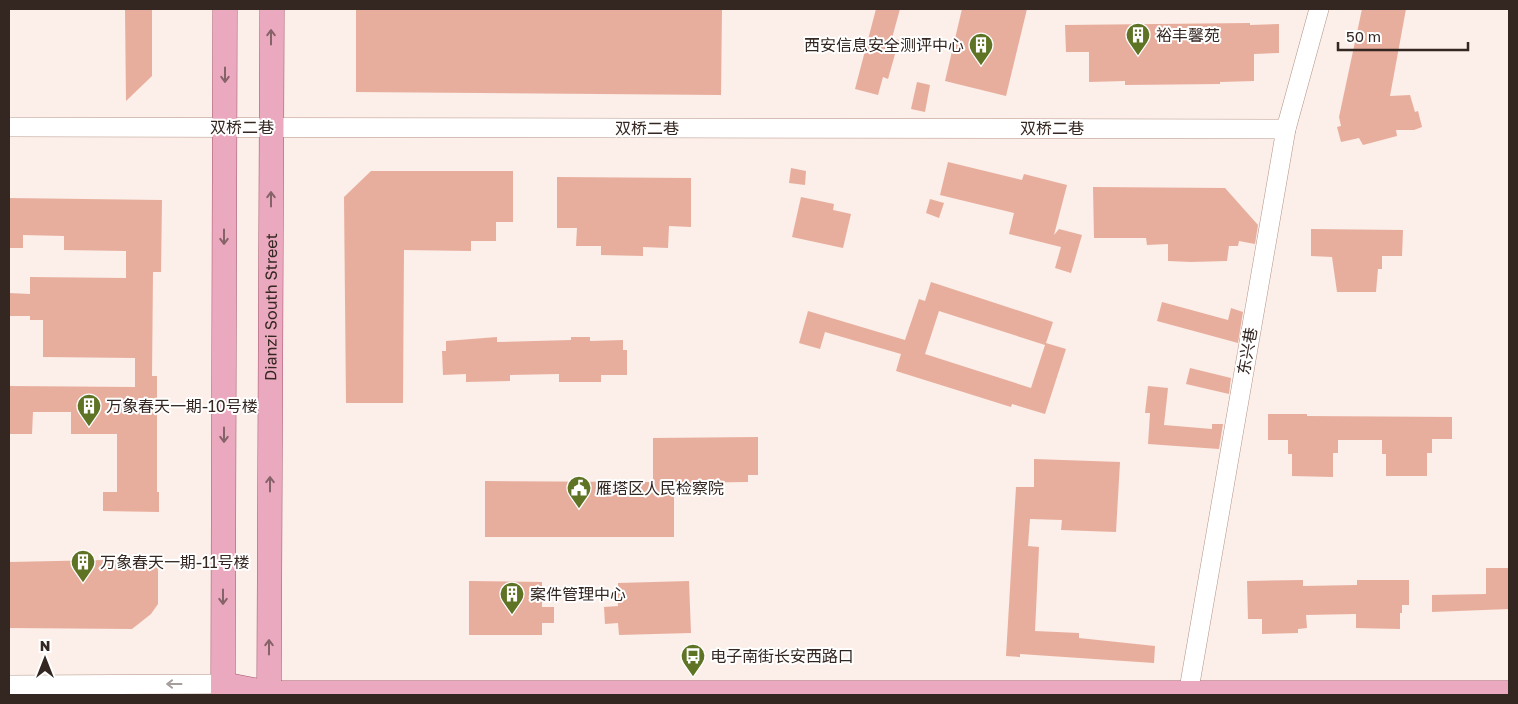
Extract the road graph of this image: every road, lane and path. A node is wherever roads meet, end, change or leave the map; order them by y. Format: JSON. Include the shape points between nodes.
{"nodes":[{"id":1,"x":225,"y":9,"type":"edge"},
{"id":2,"x":272,"y":9,"type":"edge"},
{"id":3,"x":1320,"y":9,"type":"edge"},
{"id":4,"x":9,"y":127,"type":"edge"},
{"id":5,"x":224,"y":127,"type":"junction"},
{"id":6,"x":271,"y":127,"type":"junction"},
{"id":7,"x":1286,"y":129,"type":"junction"},
{"id":8,"x":9,"y":685,"type":"edge"},
{"id":9,"x":223,"y":690,"type":"edge"},
{"id":10,"x":1509,"y":692,"type":"edge"},
{"id":11,"x":269,"y":694,"type":"edge"},
{"id":12,"x":1188,"y":694,"type":"edge"}],
"edges":[{"from":1,"to":5,"type":"main road","one_way":true},
{"from":6,"to":2,"type":"main road","name":"Dianzi South Street","one_way":true},
{"from":3,"to":7,"type":"street","name":"东兴巷"},
{"from":4,"to":5,"type":"street","name":"双桥二巷"},
{"from":5,"to":6,"type":"street","name":"双桥二巷"},
{"from":5,"to":9,"type":"main road","one_way":true},
{"from":6,"to":7,"type":"street","name":"双桥二巷"},
{"from":11,"to":6,"type":"main road","name":"Dianzi South Street","one_way":true},
{"from":7,"to":12,"type":"street","name":"东兴巷"},
{"from":9,"to":8,"type":"street","one_way":true},
{"from":9,"to":11,"type":"main road"},
{"from":10,"to":12,"type":"main road"},
{"from":11,"to":12,"type":"main road"}]}
